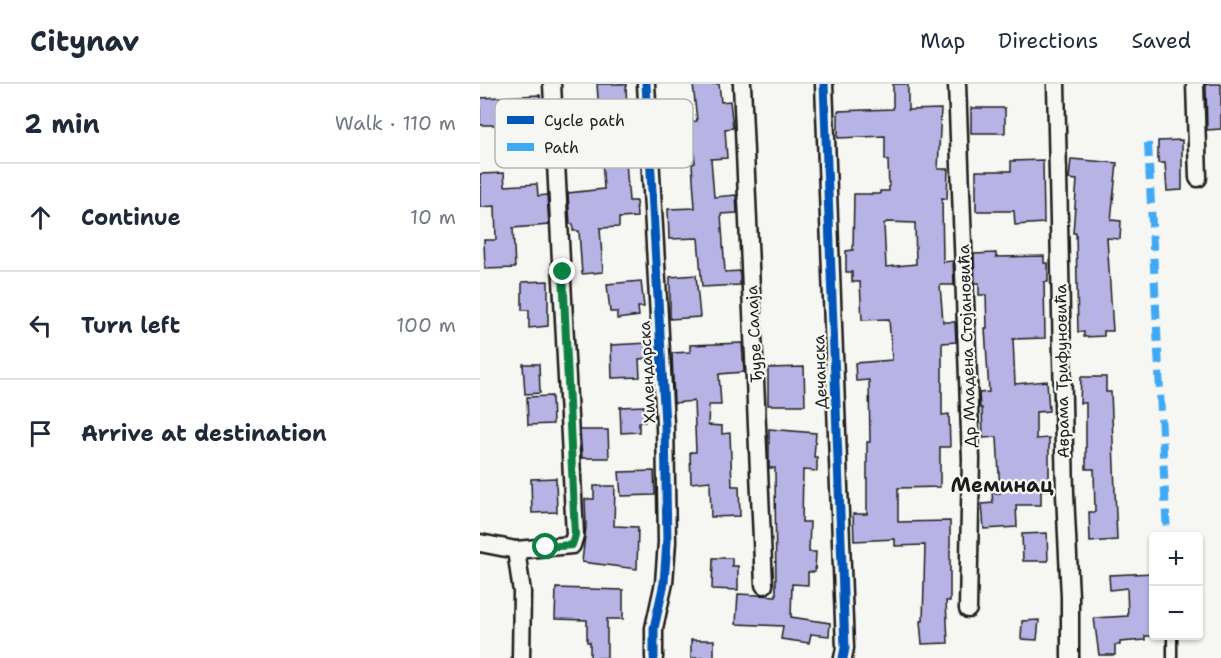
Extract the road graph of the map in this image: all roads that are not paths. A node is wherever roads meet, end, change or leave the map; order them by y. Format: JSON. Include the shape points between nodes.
{"nodes":[{"id":1,"x":552,"y":84,"type":"edge"},
{"id":2,"x":646,"y":84,"type":"edge"},
{"id":3,"x":742,"y":84,"type":"edge"},
{"id":4,"x":824,"y":84,"type":"edge"},
{"id":5,"x":957,"y":84,"type":"edge"},
{"id":6,"x":1056,"y":84,"type":"edge"},
{"id":7,"x":1195,"y":84,"type":"edge"},
{"id":8,"x":553,"y":99,"type":"edge"},
{"id":9,"x":647,"y":99,"type":"edge"},
{"id":10,"x":556,"y":168,"type":"edge"},
{"id":11,"x":651,"y":168,"type":"edge"},
{"id":12,"x":1198,"y":177,"type":"dead end"},
{"id":13,"x":480,"y":543,"type":"edge"},
{"id":14,"x":516,"y":550,"type":"junction"},
{"id":15,"x":764,"y":585,"type":"dead end"},
{"id":16,"x":968,"y":609,"type":"dead end"},
{"id":17,"x":1172,"y":640,"type":"edge"},
{"id":18,"x":521,"y":658,"type":"edge"},
{"id":19,"x":654,"y":658,"type":"edge"},
{"id":20,"x":843,"y":658,"type":"edge"},
{"id":21,"x":1070,"y":658,"type":"edge"},
{"id":22,"x":1172,"y":658,"type":"edge"}],
"edges":[{"from":1,"to":8,"type":"street"},
{"from":2,"to":9,"type":"street","name":"Хилендарска"},
{"from":3,"to":15,"type":"street","name":"Ђуре Салаја"},
{"from":4,"to":20,"type":"street","name":"Дечанска"},
{"from":5,"to":16,"type":"street","name":"Др Младена Стојановића","via":[[971,459]]},
{"from":6,"to":21,"type":"street","name":"Аврама Трифуновића"},
{"from":7,"to":12,"type":"street"},
{"from":10,"to":14,"type":"street","via":[[575,535],[572,545]]},
{"from":11,"to":19,"type":"street","name":"Хилендарска","via":[[665,424],[667,542],[664,583],[654,628]]},
{"from":13,"to":14,"type":"street"},
{"from":14,"to":18,"type":"street","via":[[522,592]]},
{"from":17,"to":22,"type":"lane"}]}
